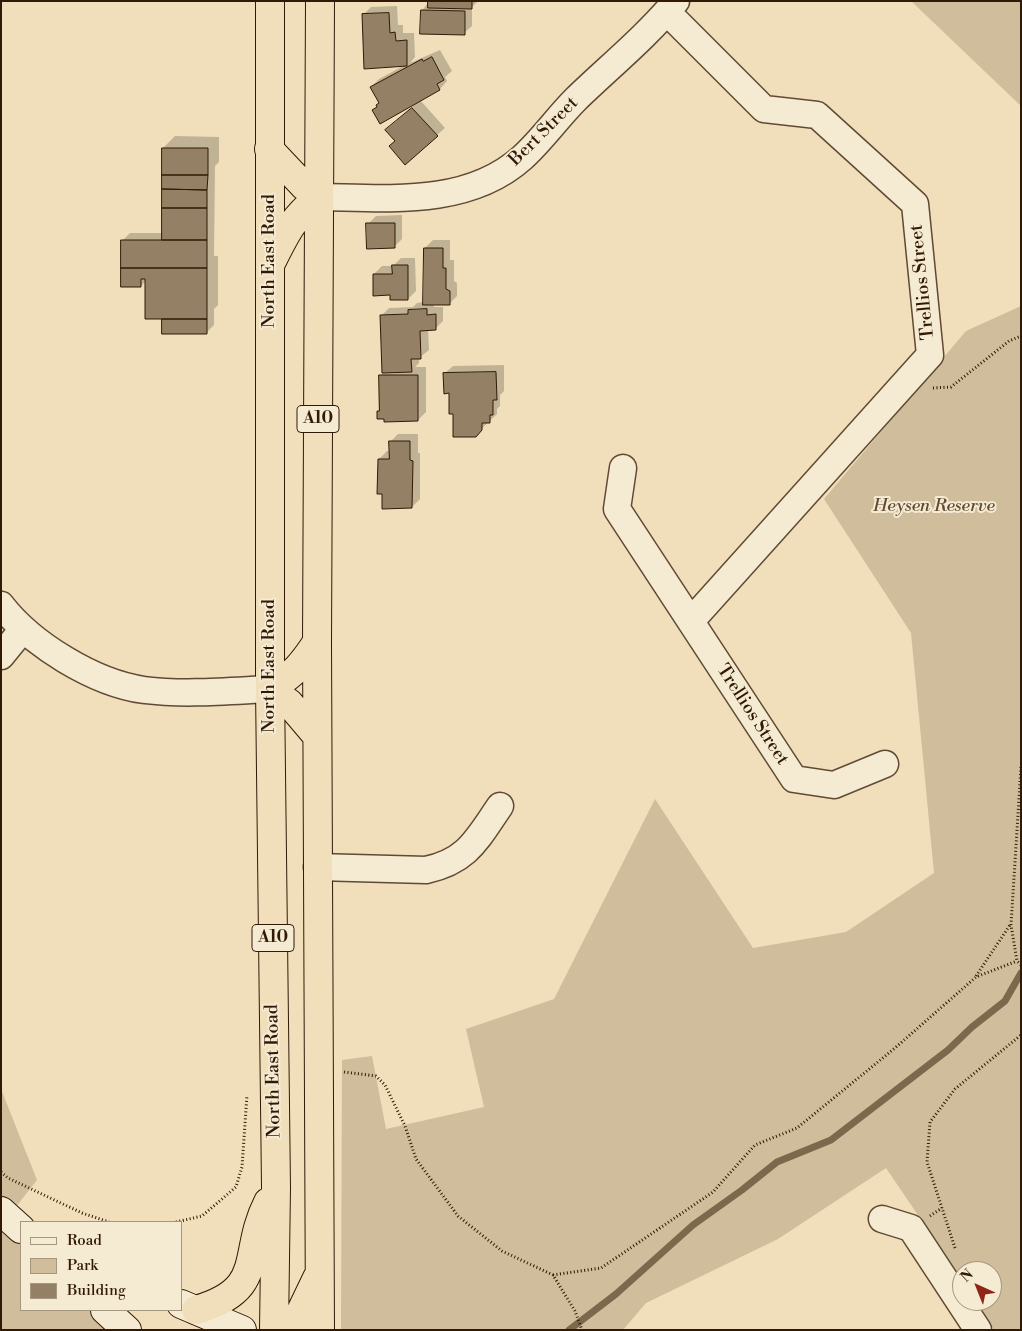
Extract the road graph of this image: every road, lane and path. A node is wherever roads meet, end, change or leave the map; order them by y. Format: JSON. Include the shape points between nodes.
{"nodes":[{"id":1,"x":270,"y":1,"type":"edge"},
{"id":2,"x":320,"y":1,"type":"edge"},
{"id":3,"x":672,"y":6,"type":"edge"},
{"id":4,"x":269,"y":149,"type":"junction"},
{"id":5,"x":319,"y":197,"type":"junction"},
{"id":6,"x":270,"y":264,"type":"junction"},
{"id":7,"x":1021,"y":336,"type":"edge"},
{"id":8,"x":902,"y":386,"type":"junction"},
{"id":9,"x":623,"y":468,"type":"dead end"},
{"id":10,"x":1,"y":605,"type":"edge"},
{"id":11,"x":691,"y":621,"type":"junction"},
{"id":12,"x":23,"y":629,"type":"junction"},
{"id":13,"x":317,"y":642,"type":"junction"},
{"id":14,"x":1,"y":656,"type":"edge"},
{"id":15,"x":270,"y":689,"type":"junction"},
{"id":16,"x":317,"y":736,"type":"junction"},
{"id":17,"x":885,"y":764,"type":"dead end"},
{"id":18,"x":1021,"y":767,"type":"edge"},
{"id":19,"x":500,"y":806,"type":"dead end"},
{"id":20,"x":317,"y":867,"type":"junction"},
{"id":21,"x":1011,"y":925,"type":"junction"},
{"id":22,"x":1017,"y":961,"type":"junction"},
{"id":23,"x":1021,"y":965,"type":"edge"},
{"id":24,"x":976,"y":977,"type":"junction"},
{"id":25,"x":1021,"y":1035,"type":"edge"},
{"id":26,"x":341,"y":1072,"type":"dead end"},
{"id":27,"x":248,"y":1086,"type":"dead end"},
{"id":28,"x":1,"y":1172,"type":"edge"},
{"id":29,"x":276,"y":1187,"type":"junction"},
{"id":30,"x":882,"y":1219,"type":"dead end"},
{"id":31,"x":106,"y":1221,"type":"edge"},
{"id":32,"x":180,"y":1221,"type":"edge"},
{"id":33,"x":958,"y":1255,"type":"dead end"},
{"id":34,"x":321,"y":1267,"type":"junction"},
{"id":35,"x":553,"y":1275,"type":"junction"},
{"id":36,"x":188,"y":1307,"type":"edge"},
{"id":37,"x":242,"y":1330,"type":"edge"},
{"id":38,"x":274,"y":1330,"type":"edge"},
{"id":39,"x":292,"y":1330,"type":"edge"},
{"id":40,"x":320,"y":1330,"type":"edge"},
{"id":41,"x":582,"y":1330,"type":"edge"},
{"id":42,"x":978,"y":1330,"type":"edge"}],
"edges":[{"from":1,"to":4,"type":"highway","name":"North East Road","number":"A10"},
{"from":2,"to":5,"type":"highway","number":"A10"},
{"from":3,"to":5,"type":"street","name":"Bert Street","via":[[573,102],[522,158],[495,177],[435,195]]},
{"from":3,"to":8,"type":"street","name":"Trellios Street","via":[[764,109],[817,115],[915,204],[930,355]]},
{"from":4,"to":5,"type":"highway"},
{"from":4,"to":6,"type":"highway","name":"North East Road","number":"A10"},
{"from":5,"to":6,"type":"highway","via":[[290,225]]},
{"from":5,"to":13,"type":"highway","number":"A10"},
{"from":6,"to":15,"type":"highway","name":"North East Road","number":"A10"},
{"from":7,"to":8,"type":"path","via":[[1008,341],[951,387]]},
{"from":8,"to":11,"type":"street","name":"Trellios Street"},
{"from":9,"to":11,"type":"street","name":"Trellios Street","via":[[616,509]]},
{"from":10,"to":12,"type":"street"},
{"from":11,"to":17,"type":"street","name":"Trellios Street","via":[[794,779],[834,785]]},
{"from":12,"to":14,"type":"street"},
{"from":12,"to":15,"type":"street","via":[[65,660],[114,682],[141,689],[204,692]]},
{"from":13,"to":15,"type":"highway","via":[[301,667]]},
{"from":13,"to":16,"type":"highway","number":"A10"},
{"from":15,"to":16,"type":"highway","via":[[289,703]]},
{"from":15,"to":29,"type":"highway","name":"North East Road","number":"A10"},
{"from":16,"to":20,"type":"highway","number":"A10"},
{"from":18,"to":21,"type":"path"},
{"from":19,"to":20,"type":"street","via":[[472,846],[443,867],[426,870]]},
{"from":20,"to":34,"type":"highway","number":"A10"},
{"from":21,"to":22,"type":"path"},
{"from":21,"to":24,"type":"path"},
{"from":22,"to":23,"type":"path"},
{"from":22,"to":24,"type":"path"},
{"from":24,"to":35,"type":"path","via":[[797,1128],[754,1144],[713,1192],[601,1268]]},
{"from":25,"to":33,"type":"path","via":[[955,1089],[930,1122],[927,1162]]},
{"from":26,"to":35,"type":"path","via":[[376,1076],[385,1085],[406,1126],[416,1159],[458,1216],[502,1250]]},
{"from":27,"to":32,"type":"path","via":[[242,1167],[236,1186],[202,1216]]},
{"from":28,"to":31,"type":"path","via":[[82,1213]]},
{"from":29,"to":36,"type":"highway","via":[[261,1216],[250,1268],[244,1281],[219,1304]]},
{"from":29,"to":38,"type":"highway","name":"North East Road","number":"A10"},
{"from":30,"to":42,"type":"street","via":[[911,1228]]},
{"from":34,"to":39,"type":"highway"},
{"from":34,"to":40,"type":"highway","number":"A10"},
{"from":35,"to":41,"type":"path","via":[[575,1311]]},
{"from":36,"to":37,"type":"street"}]}
